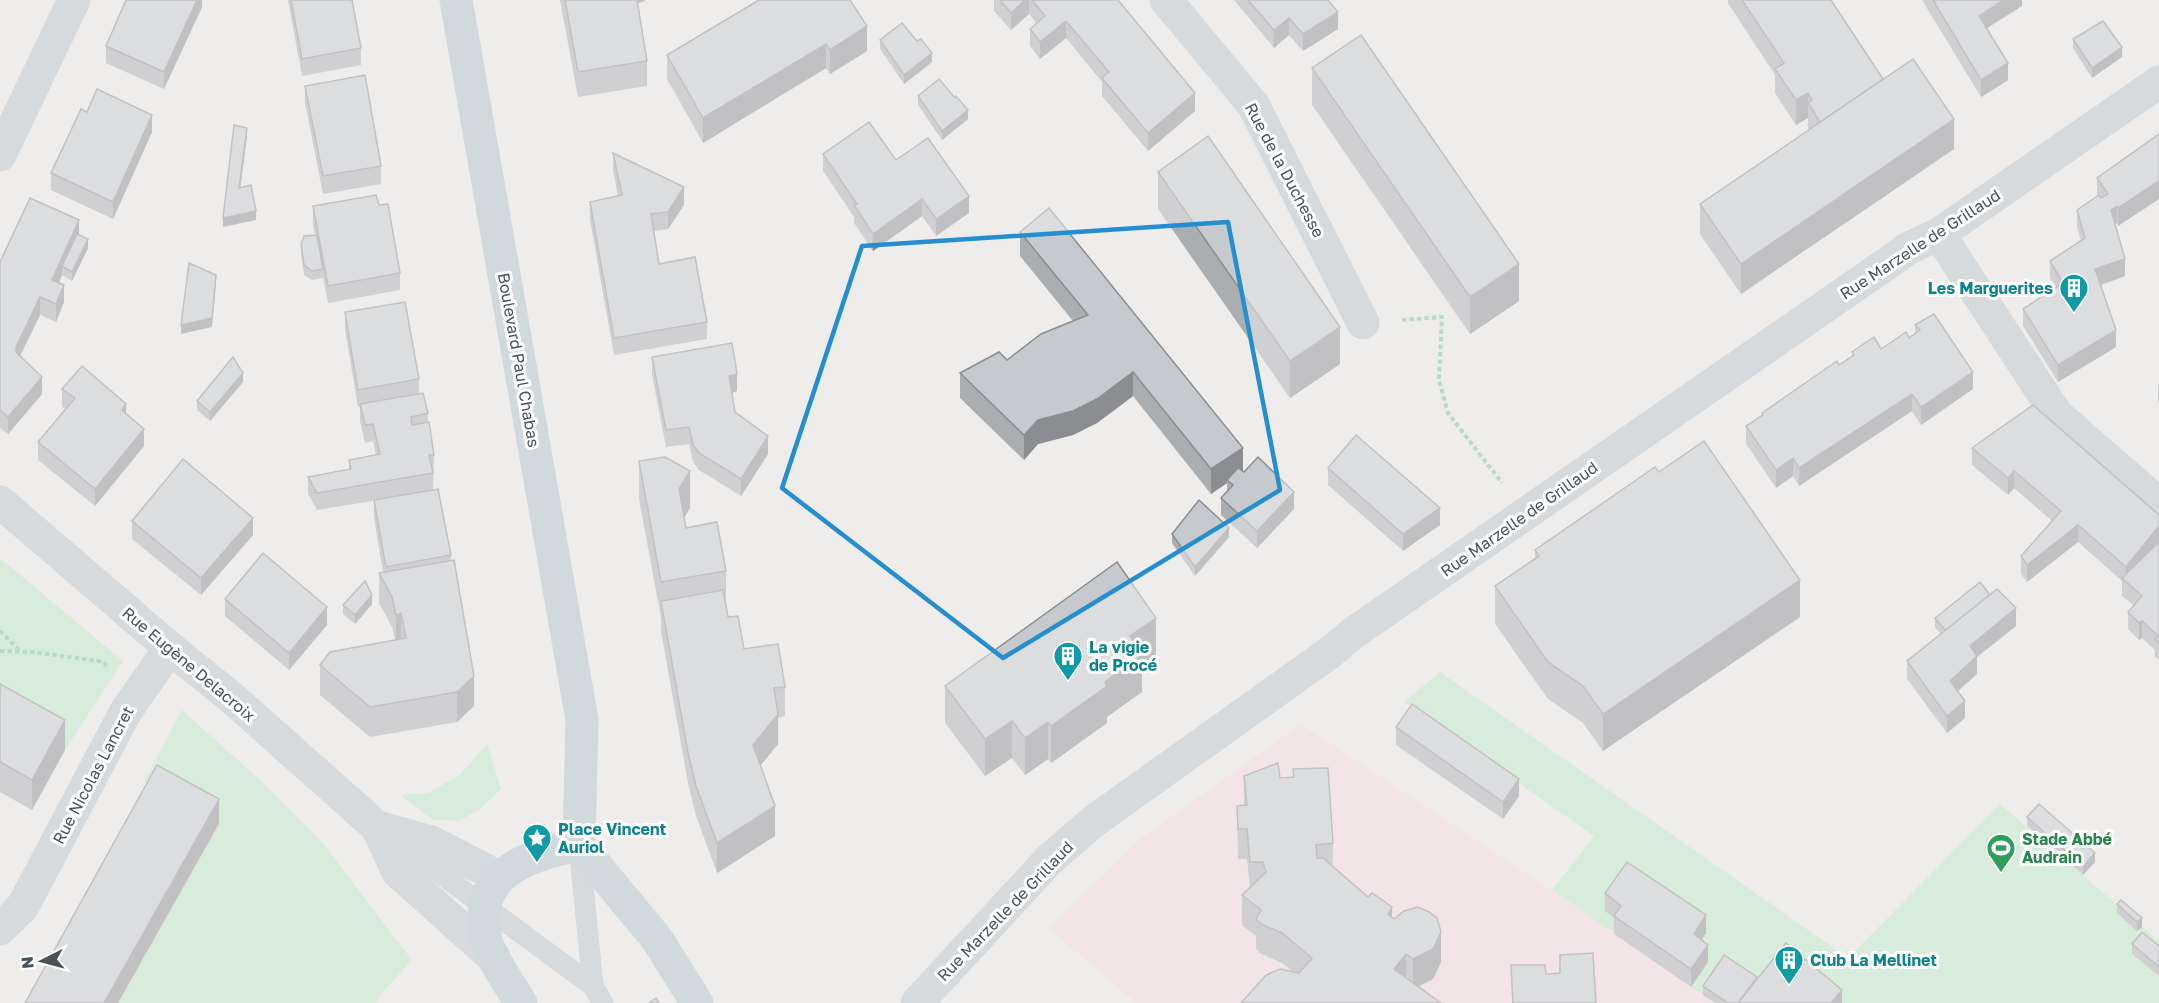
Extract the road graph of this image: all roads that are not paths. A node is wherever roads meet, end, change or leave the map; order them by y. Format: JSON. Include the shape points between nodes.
{"nodes":[{"id":1,"x":74,"y":0,"type":"edge"},
{"id":2,"x":456,"y":0,"type":"edge"},
{"id":3,"x":1166,"y":0,"type":"edge"},
{"id":4,"x":2159,"y":82,"type":"edge"},
{"id":5,"x":0,"y":155,"type":"edge"},
{"id":6,"x":1939,"y":234,"type":"junction"},
{"id":7,"x":1363,"y":323,"type":"dead end"},
{"id":8,"x":0,"y":502,"type":"edge"},
{"id":9,"x":2159,"y":504,"type":"edge"},
{"id":10,"x":170,"y":648,"type":"junction"},
{"id":11,"x":377,"y":827,"type":"junction"},
{"id":12,"x":579,"y":845,"type":"junction"},
{"id":13,"x":499,"y":877,"type":"junction"},
{"id":14,"x":12,"y":900,"type":"edge"},
{"id":15,"x":483,"y":905,"type":"junction"},
{"id":16,"x":0,"y":929,"type":"edge"},
{"id":17,"x":494,"y":958,"type":"junction"},
{"id":18,"x":598,"y":994,"type":"edge"},
{"id":19,"x":521,"y":1003,"type":"edge"},
{"id":20,"x":698,"y":1003,"type":"edge"},
{"id":21,"x":917,"y":1003,"type":"edge"}],
"edges":[{"from":1,"to":5,"type":"street"},
{"from":2,"to":12,"type":"main road","name":"Boulevard Paul Chabas","via":[[582,720]]},
{"from":3,"to":7,"type":"street","name":"Rue de la Duchesse","via":[[1254,106]]},
{"from":4,"to":6,"type":"street","name":"Rue Marzelle de Grillaud"},
{"from":6,"to":9,"type":"street","via":[[2057,415]]},
{"from":6,"to":21,"type":"street","name":"Rue Marzelle de Grillaud","via":[[1907,249],[1352,634],[1094,821],[1049,861]]},
{"from":8,"to":10,"type":"street","name":"Rue Eugène Delacroix"},
{"from":10,"to":11,"type":"street","name":"Rue Eugène Delacroix"},
{"from":10,"to":14,"type":"street","name":"Rue Nicolas Lancret","via":[[126,711]]},
{"from":11,"to":13,"type":"street","via":[[431,842]]},
{"from":11,"to":15,"type":"lane"},
{"from":11,"to":17,"type":"street","via":[[398,872]]},
{"from":12,"to":13,"type":"main road","via":[[528,858]]},
{"from":12,"to":18,"type":"lane"},
{"from":12,"to":20,"type":"main road","via":[[657,939]]},
{"from":13,"to":15,"type":"main road"},
{"from":14,"to":16,"type":"street","name":"Rue Nicolas Lancret"},
{"from":15,"to":17,"type":"main road","via":[[486,941]]},
{"from":15,"to":18,"type":"lane"},
{"from":17,"to":19,"type":"main road"}]}
